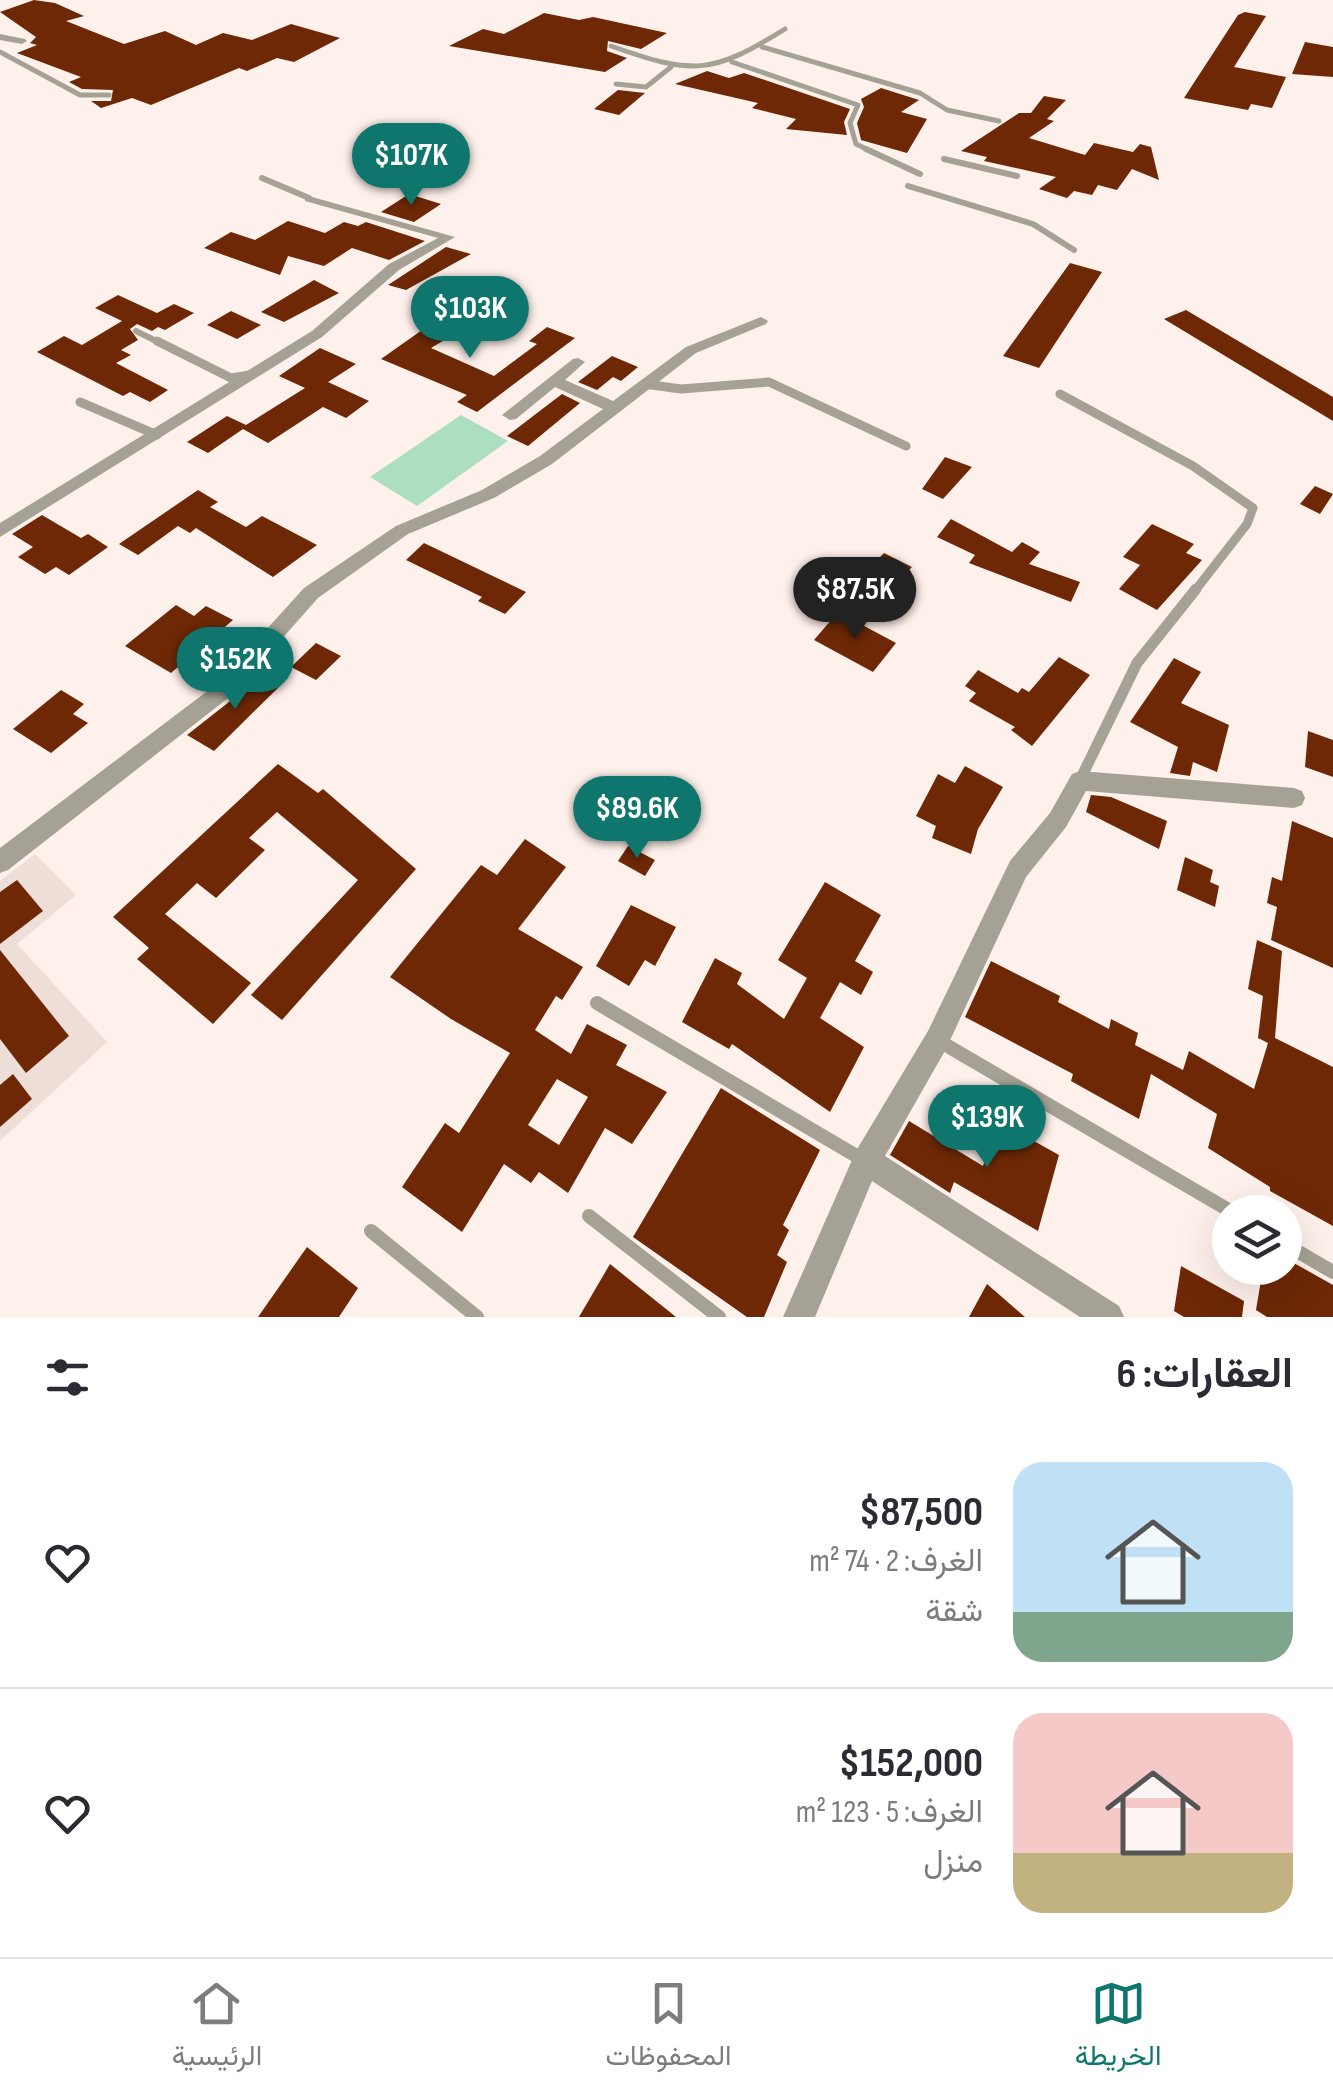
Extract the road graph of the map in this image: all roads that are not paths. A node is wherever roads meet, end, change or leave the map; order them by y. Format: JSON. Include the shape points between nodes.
{"nodes":[{"id":1,"x":785,"y":29,"type":"dead end"},
{"id":2,"x":4,"y":38,"type":"edge"},
{"id":3,"x":22,"y":41,"type":"dead end"},
{"id":4,"x":611,"y":46,"type":"dead end"},
{"id":5,"x":762,"y":47,"type":"junction"},
{"id":6,"x":0,"y":52,"type":"edge"},
{"id":7,"x":732,"y":62,"type":"junction"},
{"id":8,"x":671,"y":67,"type":"junction"},
{"id":9,"x":616,"y":84,"type":"dead end"},
{"id":10,"x":109,"y":95,"type":"dead end"},
{"id":11,"x":999,"y":121,"type":"dead end"},
{"id":12,"x":944,"y":159,"type":"dead end"},
{"id":13,"x":920,"y":174,"type":"dead end"},
{"id":14,"x":1017,"y":176,"type":"dead end"},
{"id":15,"x":262,"y":178,"type":"dead end"},
{"id":16,"x":908,"y":186,"type":"dead end"},
{"id":17,"x":309,"y":198,"type":"joint"},
{"id":18,"x":1074,"y":250,"type":"dead end"},
{"id":19,"x":761,"y":322,"type":"dead end"},
{"id":20,"x":136,"y":331,"type":"dead end"},
{"id":21,"x":578,"y":362,"type":"dead end"},
{"id":22,"x":256,"y":373,"type":"junction"},
{"id":23,"x":554,"y":381,"type":"junction"},
{"id":24,"x":644,"y":384,"type":"junction"},
{"id":25,"x":1060,"y":394,"type":"dead end"},
{"id":26,"x":80,"y":402,"type":"dead end"},
{"id":27,"x":612,"y":407,"type":"junction"},
{"id":28,"x":510,"y":415,"type":"dead end"},
{"id":29,"x":158,"y":435,"type":"junction"},
{"id":30,"x":906,"y":446,"type":"dead end"},
{"id":31,"x":0,"y":530,"type":"edge"},
{"id":32,"x":1080,"y":781,"type":"junction"},
{"id":33,"x":1294,"y":798,"type":"dead end"},
{"id":34,"x":0,"y":862,"type":"edge"},
{"id":35,"x":597,"y":1003,"type":"dead end"},
{"id":36,"x":937,"y":1040,"type":"junction"},
{"id":37,"x":866,"y":1161,"type":"junction"},
{"id":38,"x":1212,"y":1200,"type":"edge"},
{"id":39,"x":590,"y":1216,"type":"dead end"},
{"id":40,"x":371,"y":1231,"type":"dead end"},
{"id":41,"x":1302,"y":1254,"type":"edge"},
{"id":42,"x":1333,"y":1272,"type":"edge"},
{"id":43,"x":476,"y":1317,"type":"edge"},
{"id":44,"x":719,"y":1317,"type":"edge"},
{"id":45,"x":799,"y":1317,"type":"edge"},
{"id":46,"x":1108,"y":1317,"type":"edge"}],
"edges":[{"from":1,"to":5,"type":"lane"},
{"from":2,"to":3,"type":"street"},
{"from":2,"to":6,"type":"lane"},
{"from":4,"to":8,"type":"lane"},
{"from":5,"to":7,"type":"lane"},
{"from":5,"to":11,"type":"lane"},
{"from":6,"to":10,"type":"lane","via":[[80,94]]},
{"from":7,"to":8,"type":"lane"},
{"from":7,"to":13,"type":"lane","via":[[858,105],[850,123],[856,144]]},
{"from":8,"to":9,"type":"lane","via":[[646,87]]},
{"from":12,"to":14,"type":"lane"},
{"from":15,"to":17,"type":"lane"},
{"from":16,"to":18,"type":"lane","via":[[1032,224]]},
{"from":17,"to":22,"type":"street","via":[[449,237],[394,267],[317,334]]},
{"from":19,"to":24,"type":"street","via":[[691,350]]},
{"from":20,"to":22,"type":"lane","via":[[232,378]]},
{"from":21,"to":23,"type":"street"},
{"from":22,"to":29,"type":"street"},
{"from":23,"to":27,"type":"street"},
{"from":23,"to":28,"type":"street"},
{"from":24,"to":27,"type":"street"},
{"from":24,"to":30,"type":"lane","via":[[768,382]]},
{"from":25,"to":32,"type":"lane","via":[[1193,466],[1253,508],[1137,662]]},
{"from":26,"to":29,"type":"lane"},
{"from":27,"to":34,"type":"street","via":[[546,460],[488,494],[402,530],[310,593],[225,689]]},
{"from":29,"to":31,"type":"street"},
{"from":32,"to":33,"type":"street"},
{"from":32,"to":36,"type":"street","via":[[1018,868]]},
{"from":35,"to":37,"type":"lane"},
{"from":36,"to":37,"type":"street"},
{"from":36,"to":38,"type":"lane"},
{"from":37,"to":45,"type":"street"},
{"from":37,"to":46,"type":"street"},
{"from":39,"to":44,"type":"lane"},
{"from":40,"to":43,"type":"lane"},
{"from":41,"to":42,"type":"lane"}]}
